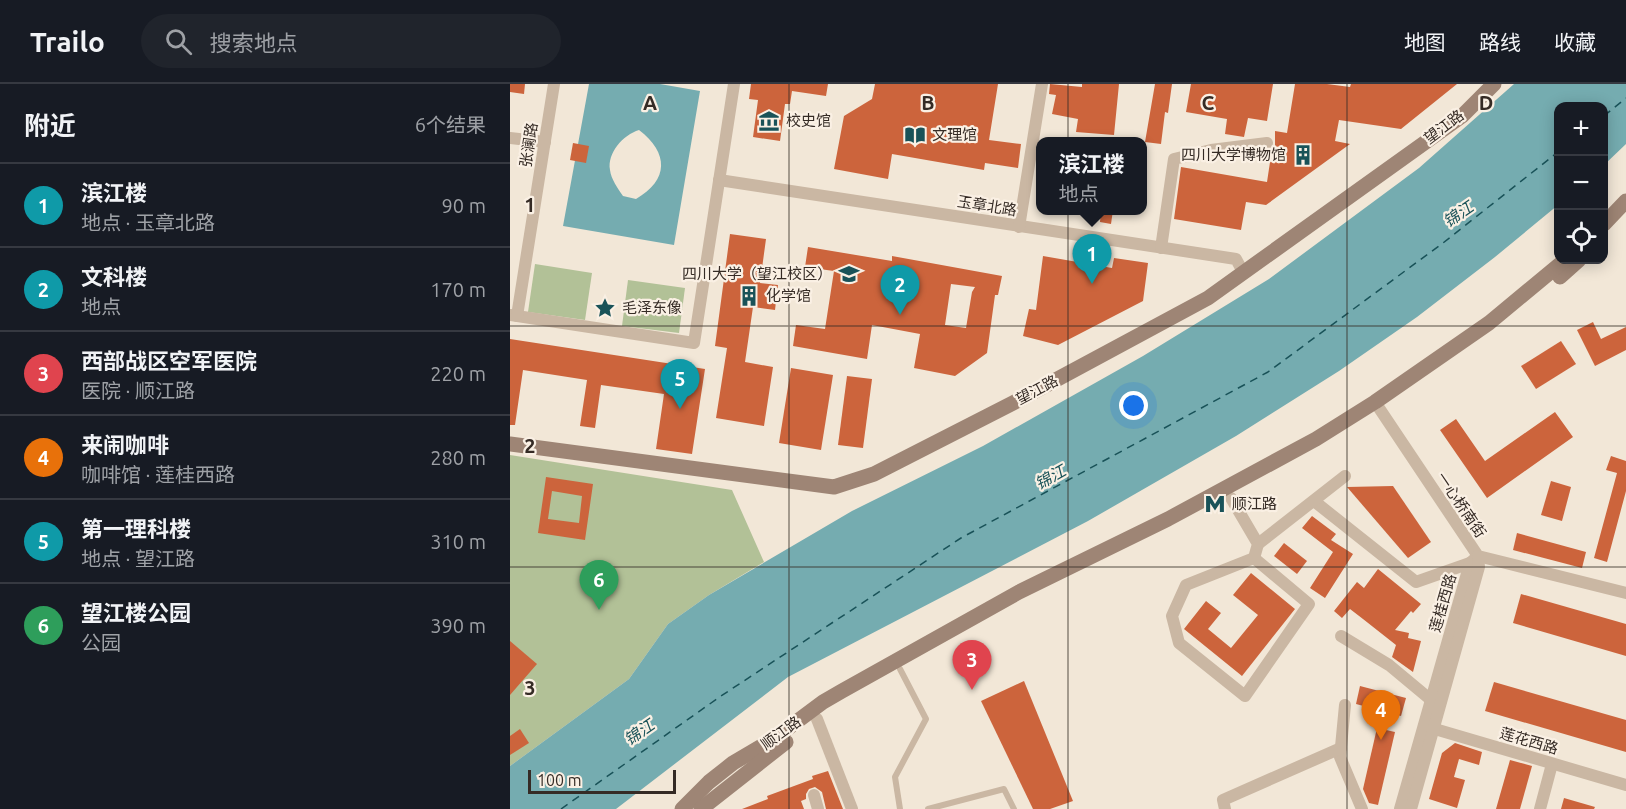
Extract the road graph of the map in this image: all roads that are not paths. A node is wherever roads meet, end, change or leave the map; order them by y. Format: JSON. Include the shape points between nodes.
{"nodes":[{"id":1,"x":554,"y":84,"type":"edge"},
{"id":2,"x":734,"y":84,"type":"edge"},
{"id":3,"x":1042,"y":84,"type":"edge"},
{"id":4,"x":1494,"y":84,"type":"edge"},
{"id":5,"x":510,"y":138,"type":"edge"},
{"id":6,"x":545,"y":142,"type":"junction"},
{"id":7,"x":1267,"y":144,"type":"dead end"},
{"id":8,"x":718,"y":180,"type":"junction"},
{"id":9,"x":1626,"y":201,"type":"edge"},
{"id":10,"x":1626,"y":215,"type":"edge"},
{"id":11,"x":1608,"y":220,"type":"edge"},
{"id":12,"x":1019,"y":227,"type":"junction"},
{"id":13,"x":1608,"y":233,"type":"edge"},
{"id":14,"x":1161,"y":248,"type":"junction"},
{"id":15,"x":1560,"y":264,"type":"edge"},
{"id":16,"x":1574,"y":264,"type":"edge"},
{"id":17,"x":1244,"y":272,"type":"junction"},
{"id":18,"x":514,"y":316,"type":"edge"},
{"id":19,"x":1378,"y":406,"type":"junction"},
{"id":20,"x":510,"y":444,"type":"edge"},
{"id":21,"x":1345,"y":476,"type":"dead end"},
{"id":22,"x":1231,"y":498,"type":"junction"},
{"id":23,"x":1314,"y":501,"type":"junction"},
{"id":24,"x":1258,"y":544,"type":"junction"},
{"id":25,"x":1254,"y":558,"type":"junction"},
{"id":26,"x":1474,"y":560,"type":"junction"},
{"id":27,"x":1626,"y":593,"type":"edge"},
{"id":28,"x":1341,"y":636,"type":"dead end"},
{"id":29,"x":900,"y":669,"type":"junction"},
{"id":30,"x":1431,"y":700,"type":"junction"},
{"id":31,"x":1345,"y":705,"type":"dead end"},
{"id":32,"x":817,"y":719,"type":"junction"},
{"id":33,"x":1429,"y":727,"type":"junction"},
{"id":34,"x":1341,"y":748,"type":"junction"},
{"id":35,"x":1552,"y":764,"type":"junction"},
{"id":36,"x":1626,"y":785,"type":"edge"},
{"id":37,"x":814,"y":795,"type":"dead end"},
{"id":38,"x":682,"y":809,"type":"edge"},
{"id":39,"x":701,"y":809,"type":"edge"},
{"id":40,"x":818,"y":809,"type":"edge"},
{"id":41,"x":852,"y":809,"type":"edge"},
{"id":42,"x":900,"y":809,"type":"edge"},
{"id":43,"x":928,"y":809,"type":"edge"},
{"id":44,"x":1014,"y":809,"type":"edge"},
{"id":45,"x":1225,"y":809,"type":"edge"},
{"id":46,"x":1362,"y":809,"type":"edge"},
{"id":47,"x":1400,"y":809,"type":"edge"},
{"id":48,"x":1411,"y":809,"type":"edge"},
{"id":49,"x":1540,"y":809,"type":"edge"}],
"edges":[{"from":1,"to":6,"type":"street","name":"张澜路"},
{"from":2,"to":8,"type":"street"},
{"from":3,"to":12,"type":"street"},
{"from":4,"to":17,"type":"main road","name":"望江路","via":[[1462,116]]},
{"from":5,"to":6,"type":"street"},
{"from":6,"to":18,"type":"street","name":"张澜路"},
{"from":7,"to":14,"type":"street","via":[[1174,159]]},
{"from":8,"to":12,"type":"street","name":"玉章北路"},
{"from":8,"to":18,"type":"street","via":[[694,343]]},
{"from":9,"to":11,"type":"main road"},
{"from":10,"to":13,"type":"main road"},
{"from":12,"to":14,"type":"street","name":"玉章北路"},
{"from":14,"to":17,"type":"street","name":"玉章北路","via":[[1236,259]]},
{"from":15,"to":19,"type":"main road","name":"顺江路"},
{"from":16,"to":19,"type":"main road","name":"顺江路","via":[[1495,331]]},
{"from":17,"to":20,"type":"main road","name":"望江路","via":[[1208,298],[1013,403],[874,474],[834,487]]},
{"from":19,"to":22,"type":"main road","name":"顺江路","via":[[1324,446]]},
{"from":19,"to":26,"type":"street","name":"一心桥南街"},
{"from":19,"to":38,"type":"main road","name":"顺江路","via":[[1239,482],[1019,592],[849,686],[733,763]]},
{"from":21,"to":23,"type":"street"},
{"from":22,"to":24,"type":"street"},
{"from":22,"to":29,"type":"main road","name":"顺江路","via":[[1023,601]]},
{"from":23,"to":24,"type":"street"},
{"from":23,"to":26,"type":"street","via":[[1416,582]]},
{"from":24,"to":25,"type":"street"},
{"from":25,"to":25,"type":"street","via":[[1309,604],[1245,696],[1179,643],[1172,616],[1186,585]]},
{"from":26,"to":27,"type":"street","name":"一心桥南街"},
{"from":26,"to":30,"type":"street","name":"莲桂西路"},
{"from":26,"to":33,"type":"street","name":"莲桂西路","via":[[1479,567]]},
{"from":28,"to":30,"type":"street","via":[[1389,665]]},
{"from":29,"to":32,"type":"main road","name":"顺江路"},
{"from":29,"to":42,"type":"lane","via":[[926,719],[895,777]]},
{"from":30,"to":33,"type":"street","name":"莲桂西路"},
{"from":31,"to":34,"type":"street"},
{"from":32,"to":39,"type":"main road","name":"顺江路"},
{"from":32,"to":41,"type":"street"},
{"from":33,"to":35,"type":"street","name":"莲花西路"},
{"from":33,"to":47,"type":"street","name":"莲桂西路"},
{"from":33,"to":48,"type":"street","name":"莲桂西路"},
{"from":34,"to":45,"type":"street","via":[[1223,800]]},
{"from":34,"to":46,"type":"street","via":[[1340,757]]},
{"from":35,"to":36,"type":"street","name":"莲花西路"},
{"from":35,"to":49,"type":"street"},
{"from":37,"to":40,"type":"street"},
{"from":43,"to":44,"type":"lane","via":[[1004,789]]}]}
